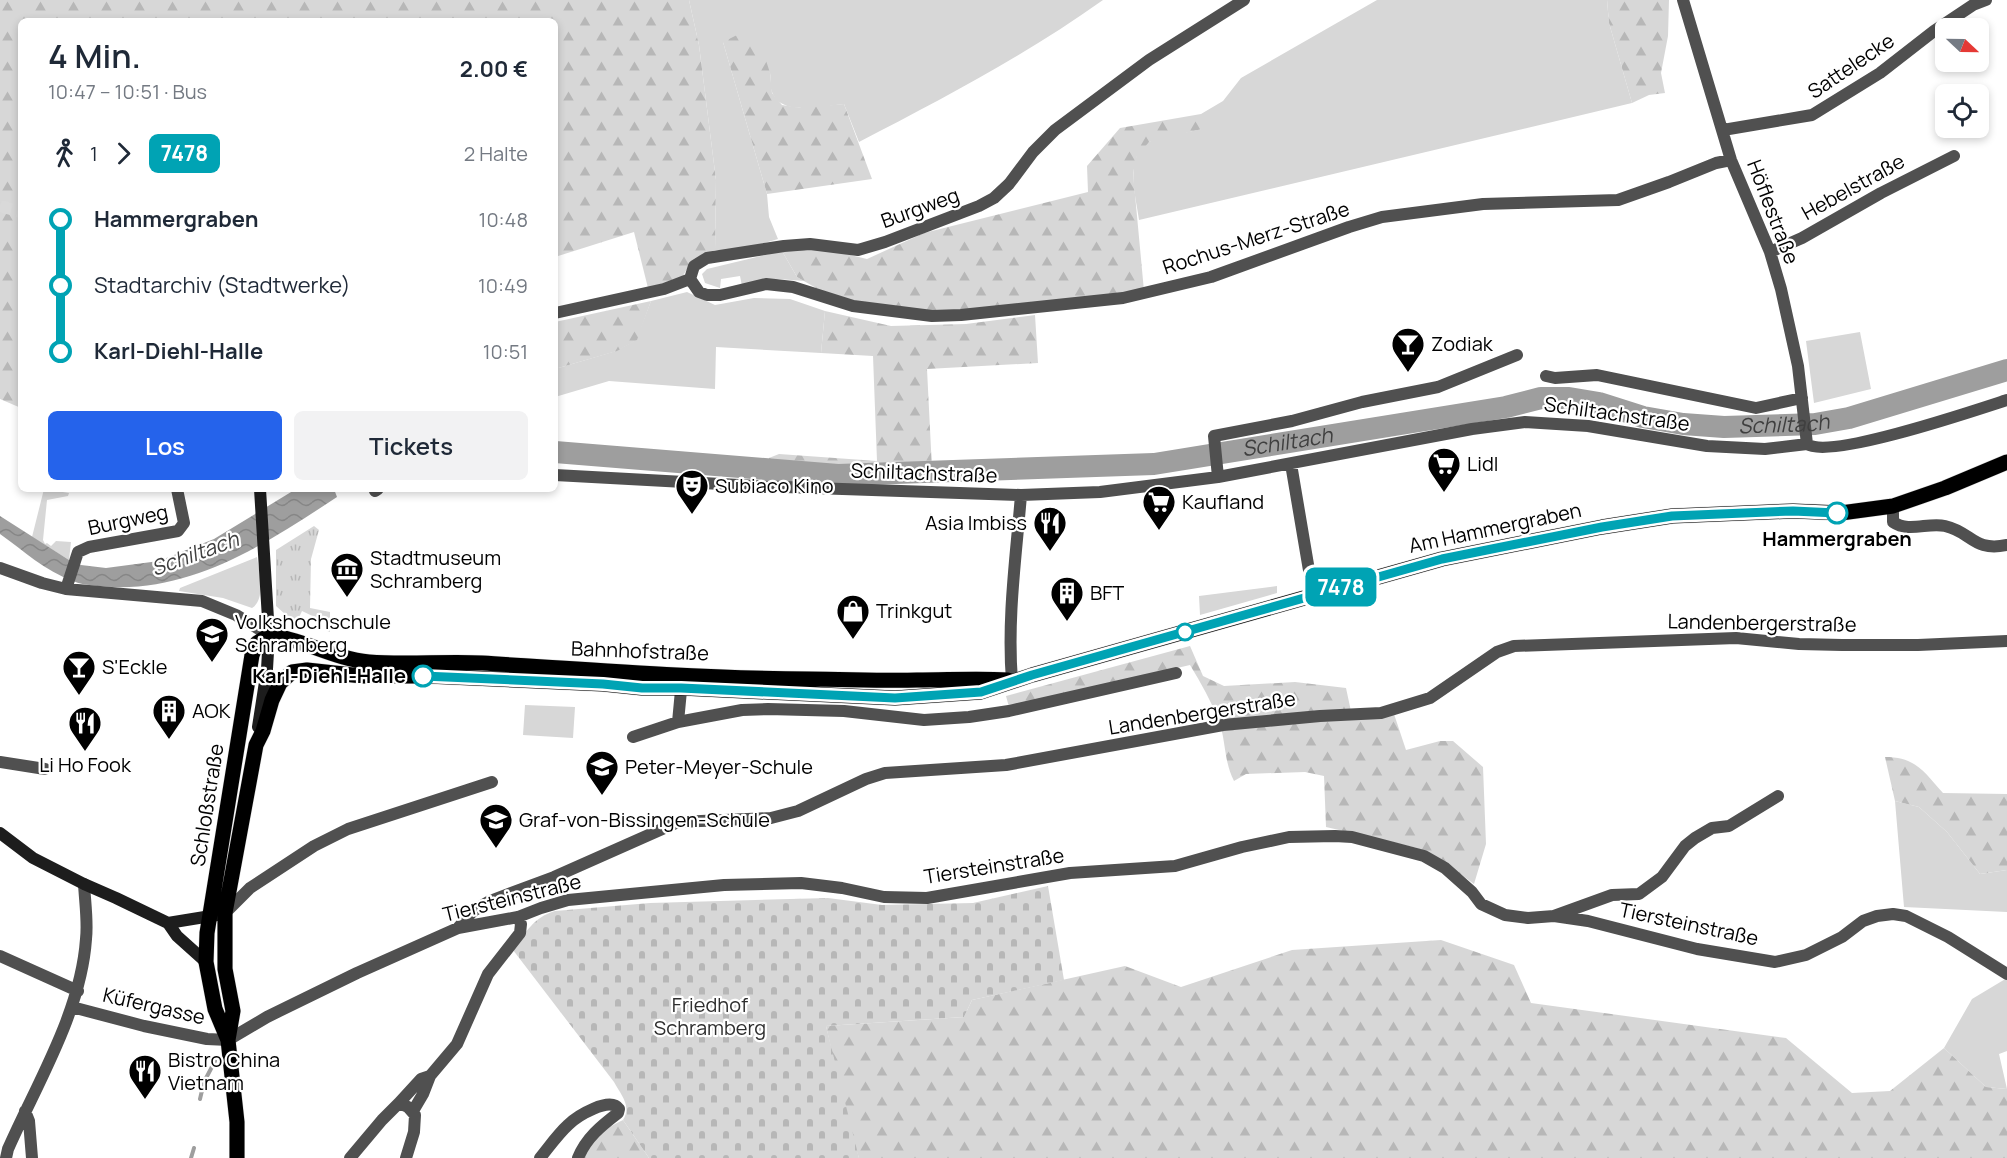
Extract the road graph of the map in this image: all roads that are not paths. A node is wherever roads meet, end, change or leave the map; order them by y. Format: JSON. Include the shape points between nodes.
{"nodes":[{"id":1,"x":1244,"y":0,"type":"edge"},
{"id":2,"x":1683,"y":0,"type":"edge"},
{"id":3,"x":1986,"y":0,"type":"edge"},
{"id":4,"x":1723,"y":130,"type":"junction"},
{"id":5,"x":1954,"y":156,"type":"dead end"},
{"id":6,"x":1731,"y":160,"type":"junction"},
{"id":7,"x":1770,"y":252,"type":"junction"},
{"id":8,"x":690,"y":279,"type":"junction"},
{"id":9,"x":558,"y":312,"type":"edge"},
{"id":10,"x":1517,"y":355,"type":"dead end"},
{"id":11,"x":1546,"y":376,"type":"dead end"},
{"id":12,"x":1802,"y":398,"type":"junction"},
{"id":13,"x":2007,"y":400,"type":"edge"},
{"id":14,"x":1806,"y":437,"type":"junction"},
{"id":15,"x":2007,"y":462,"type":"edge"},
{"id":16,"x":1291,"y":464,"type":"junction"},
{"id":17,"x":1218,"y":471,"type":"junction"},
{"id":18,"x":558,"y":475,"type":"edge"},
{"id":19,"x":178,"y":492,"type":"edge"},
{"id":20,"x":260,"y":492,"type":"edge"},
{"id":21,"x":1021,"y":495,"type":"junction"},
{"id":22,"x":1893,"y":506,"type":"junction"},
{"id":23,"x":2007,"y":545,"type":"edge"},
{"id":24,"x":0,"y":568,"type":"edge"},
{"id":25,"x":67,"y":585,"type":"junction"},
{"id":26,"x":1313,"y":594,"type":"junction"},
{"id":27,"x":269,"y":635,"type":"junction"},
{"id":28,"x":2007,"y":641,"type":"edge"},
{"id":29,"x":1176,"y":673,"type":"dead end"},
{"id":30,"x":1012,"y":681,"type":"junction"},
{"id":31,"x":682,"y":682,"type":"junction"},
{"id":32,"x":678,"y":722,"type":"junction"},
{"id":33,"x":633,"y":737,"type":"dead end"},
{"id":34,"x":256,"y":746,"type":"junction"},
{"id":35,"x":0,"y":762,"type":"edge"},
{"id":36,"x":45,"y":769,"type":"dead end"},
{"id":37,"x":492,"y":782,"type":"dead end"},
{"id":38,"x":1778,"y":796,"type":"dead end"},
{"id":39,"x":0,"y":833,"type":"edge"},
{"id":40,"x":84,"y":884,"type":"junction"},
{"id":41,"x":225,"y":913,"type":"junction"},
{"id":42,"x":1554,"y":916,"type":"junction"},
{"id":43,"x":519,"y":917,"type":"junction"},
{"id":44,"x":208,"y":918,"type":"junction"},
{"id":45,"x":168,"y":923,"type":"junction"},
{"id":46,"x":458,"y":928,"type":"junction"},
{"id":47,"x":0,"y":956,"type":"edge"},
{"id":48,"x":206,"y":962,"type":"junction"},
{"id":49,"x":2007,"y":974,"type":"edge"},
{"id":50,"x":78,"y":991,"type":"junction"},
{"id":51,"x":72,"y":1007,"type":"junction"},
{"id":52,"x":228,"y":1040,"type":"junction"},
{"id":53,"x":430,"y":1076,"type":"junction"},
{"id":54,"x":399,"y":1103,"type":"junction"},
{"id":55,"x":25,"y":1111,"type":"junction"},
{"id":56,"x":413,"y":1111,"type":"junction"},
{"id":57,"x":5,"y":1153,"type":"edge"},
{"id":58,"x":32,"y":1158,"type":"edge"},
{"id":59,"x":237,"y":1158,"type":"edge"},
{"id":60,"x":350,"y":1158,"type":"edge"},
{"id":61,"x":406,"y":1158,"type":"edge"},
{"id":62,"x":540,"y":1158,"type":"edge"},
{"id":63,"x":578,"y":1158,"type":"edge"}],
"edges":[{"from":1,"to":8,"type":"street","name":"Burgweg","via":[[1149,60],[1064,124],[1033,152],[1009,184],[979,206],[858,249],[810,244],[707,258],[694,266]]},
{"from":2,"to":4,"type":"street","name":"Höflestraße"},
{"from":3,"to":4,"type":"street","name":"Sattelecke","via":[[1812,115]]},
{"from":4,"to":6,"type":"street","name":"Höflestraße"},
{"from":5,"to":7,"type":"street","name":"Hebelstraße"},
{"from":6,"to":7,"type":"street","name":"Höflestraße"},
{"from":6,"to":8,"type":"street","name":"Rochus-Merz-Straße","via":[[1618,200],[1483,204],[1382,217],[1212,277],[1124,298],[932,316],[853,306],[793,286],[766,284],[707,295],[699,292]]},
{"from":7,"to":12,"type":"street","name":"Höflestraße","via":[[1791,331]]},
{"from":8,"to":9,"type":"street","name":"Burgweg","via":[[664,289]]},
{"from":10,"to":17,"type":"street","via":[[1438,387],[1214,436]]},
{"from":11,"to":12,"type":"street","name":"Schiltachstraße","via":[[1598,375],[1756,408]]},
{"from":12,"to":14,"type":"street","name":"Höflestraße"},
{"from":13,"to":14,"type":"street","name":"Schiltachstraße","via":[[1922,427],[1838,446],[1812,448]]},
{"from":14,"to":16,"type":"street","name":"Schiltachstraße","via":[[1765,448],[1707,446],[1588,426],[1525,422]]},
{"from":15,"to":22,"type":"main road","name":"Am Hammergraben"},
{"from":16,"to":17,"type":"street","name":"Schiltachstraße"},
{"from":16,"to":26,"type":"street"},
{"from":17,"to":21,"type":"street","name":"Schiltachstraße","via":[[1100,492]]},
{"from":18,"to":21,"type":"street","name":"Schiltachstraße"},
{"from":19,"to":25,"type":"street","name":"Burgweg","via":[[182,528],[89,547],[77,555]]},
{"from":20,"to":27,"type":"main road","name":"Schloßstraße"},
{"from":21,"to":30,"type":"street","via":[[1011,619]]},
{"from":22,"to":23,"type":"street","via":[[1893,522],[1898,525],[1941,525],[1983,546]]},
{"from":22,"to":26,"type":"main road","name":"Am Hammergraben","via":[[1841,513],[1672,516],[1442,559]]},
{"from":24,"to":25,"type":"street","via":[[42,584]]},
{"from":25,"to":27,"type":"street","via":[[202,601]]},
{"from":26,"to":30,"type":"main road","name":"Am Hammergraben"},
{"from":27,"to":31,"type":"main road","name":"Bahnhofstraße","via":[[368,662],[442,662]]},
{"from":27,"to":34,"type":"main road","name":"Schloßstraße"},
{"from":27,"to":44,"type":"main road","name":"Schloßstraße","via":[[257,643],[252,655]]},
{"from":28,"to":46,"type":"street","name":"Landenbergerstraße","via":[[1842,645],[1736,638],[1514,646],[1497,652],[1430,698],[1381,713],[1224,725],[1006,765],[885,773],[798,811],[771,818],[678,822],[490,901],[473,911]]},
{"from":29,"to":32,"type":"street","via":[[969,717],[924,720],[844,711],[768,709]]},
{"from":30,"to":31,"type":"main road","name":"Bahnhofstraße","via":[[976,678]]},
{"from":31,"to":32,"type":"street"},
{"from":31,"to":34,"type":"main road","name":"Bahnhofstraße","via":[[642,688],[292,672],[276,691]]},
{"from":32,"to":33,"type":"street"},
{"from":34,"to":41,"type":"main road","name":"Schloßstraße"},
{"from":35,"to":36,"type":"street"},
{"from":37,"to":41,"type":"street","via":[[348,829],[250,888]]},
{"from":38,"to":42,"type":"street","name":"Tiersteinstraße","via":[[1729,826],[1712,828],[1695,838],[1684,846],[1662,876],[1640,894],[1612,895]]},
{"from":39,"to":40,"type":"main road","via":[[33,858]]},
{"from":40,"to":45,"type":"main road"},
{"from":40,"to":50,"type":"street","via":[[87,938]]},
{"from":41,"to":44,"type":"main road"},
{"from":41,"to":52,"type":"main road","name":"Schloßstraße","via":[[225,969],[233,1011]]},
{"from":42,"to":43,"type":"street","name":"Tiersteinstraße","via":[[1505,915],[1481,904],[1445,868],[1424,856],[1335,836],[1290,837],[1175,866],[1070,873],[927,898],[884,897],[801,883],[724,885],[568,900]]},
{"from":42,"to":49,"type":"street","name":"Tiersteinstraße","via":[[1697,949],[1775,962],[1806,955],[1863,921],[1893,914],[1906,916],[1948,937]]},
{"from":43,"to":46,"type":"street","name":"Tiersteinstraße"},
{"from":43,"to":53,"type":"street","via":[[520,933],[488,974],[457,1044]]},
{"from":44,"to":45,"type":"main road"},
{"from":44,"to":48,"type":"main road","name":"Schloßstraße"},
{"from":45,"to":48,"type":"main road"},
{"from":46,"to":52,"type":"street","name":"Tiersteinstraße","via":[[346,978]]},
{"from":47,"to":50,"type":"street"},
{"from":48,"to":52,"type":"main road","name":"Schloßstraße","via":[[215,1009]]},
{"from":50,"to":51,"type":"street"},
{"from":51,"to":52,"type":"street","name":"Küfergasse","via":[[144,1026]]},
{"from":51,"to":55,"type":"street"},
{"from":52,"to":59,"type":"main road"},
{"from":53,"to":54,"type":"street","via":[[421,1079]]},
{"from":53,"to":56,"type":"street"},
{"from":54,"to":56,"type":"street"},
{"from":54,"to":60,"type":"street"},
{"from":55,"to":57,"type":"street"},
{"from":55,"to":58,"type":"street"},
{"from":56,"to":61,"type":"street","via":[[414,1132]]},
{"from":62,"to":63,"type":"street","via":[[568,1124],[597,1107],[615,1105],[618,1113],[593,1135]]}]}
